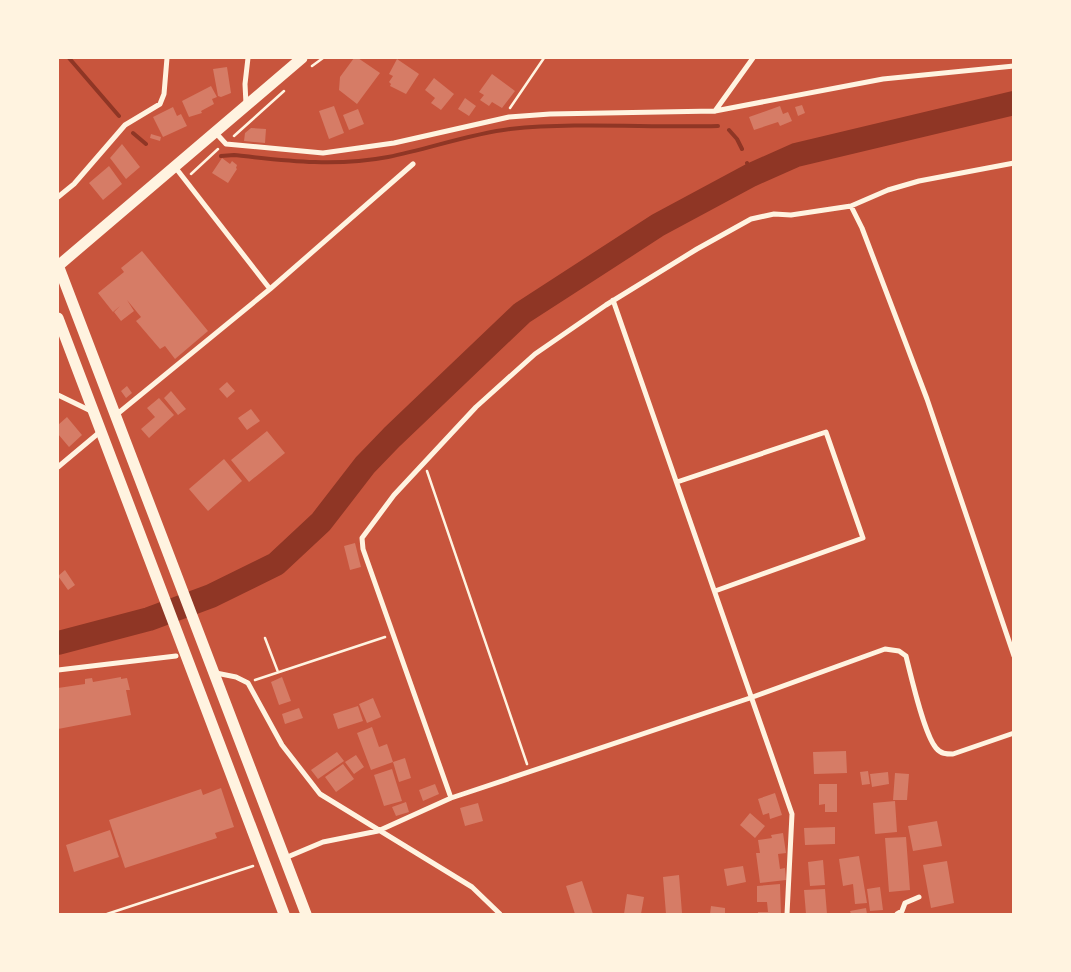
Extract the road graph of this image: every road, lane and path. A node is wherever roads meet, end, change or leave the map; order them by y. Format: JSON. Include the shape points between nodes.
{"nodes":[{"id":1,"x":167,"y":58,"type":"edge"},
{"id":2,"x":248,"y":58,"type":"edge"},
{"id":3,"x":302,"y":58,"type":"edge"},
{"id":4,"x":323,"y":58,"type":"edge"},
{"id":5,"x":544,"y":58,"type":"edge"},
{"id":6,"x":753,"y":58,"type":"edge"},
{"id":7,"x":1014,"y":66,"type":"edge"},
{"id":8,"x":306,"y":72,"type":"dead end"},
{"id":9,"x":285,"y":90,"type":"dead end"},
{"id":10,"x":246,"y":104,"type":"junction"},
{"id":11,"x":715,"y":111,"type":"junction"},
{"id":12,"x":509,"y":117,"type":"junction"},
{"id":13,"x":214,"y":132,"type":"junction"},
{"id":14,"x":232,"y":137,"type":"dead end"},
{"id":15,"x":219,"y":148,"type":"dead end"},
{"id":16,"x":1014,"y":163,"type":"edge"},
{"id":17,"x":413,"y":164,"type":"dead end"},
{"id":18,"x":174,"y":166,"type":"junction"},
{"id":19,"x":188,"y":177,"type":"dead end"},
{"id":20,"x":58,"y":197,"type":"edge"},
{"id":21,"x":851,"y":206,"type":"junction"},
{"id":22,"x":58,"y":266,"type":"edge"},
{"id":23,"x":270,"y":289,"type":"junction"},
{"id":24,"x":613,"y":300,"type":"junction"},
{"id":25,"x":58,"y":318,"type":"edge"},
{"id":26,"x":58,"y":395,"type":"edge"},
{"id":27,"x":94,"y":412,"type":"junction"},
{"id":28,"x":116,"y":415,"type":"junction"},
{"id":29,"x":101,"y":431,"type":"junction"},
{"id":30,"x":424,"y":463,"type":"junction"},
{"id":31,"x":58,"y":467,"type":"edge"},
{"id":32,"x":677,"y":482,"type":"junction"},
{"id":33,"x":715,"y":591,"type":"junction"},
{"id":34,"x":393,"y":634,"type":"junction"},
{"id":35,"x":265,"y":638,"type":"dead end"},
{"id":36,"x":181,"y":654,"type":"junction"},
{"id":37,"x":1014,"y":656,"type":"edge"},
{"id":38,"x":58,"y":670,"type":"edge"},
{"id":39,"x":278,"y":672,"type":"junction"},
{"id":40,"x":214,"y":673,"type":"junction"},
{"id":41,"x":248,"y":683,"type":"junction"},
{"id":42,"x":750,"y":698,"type":"junction"},
{"id":43,"x":1014,"y":733,"type":"edge"},
{"id":44,"x":530,"y":772,"type":"junction"},
{"id":45,"x":451,"y":798,"type":"junction"},
{"id":46,"x":378,"y":831,"type":"junction"},
{"id":47,"x":285,"y":858,"type":"junction"},
{"id":48,"x":264,"y":862,"type":"junction"},
{"id":49,"x":919,"y":896,"type":"dead end"},
{"id":50,"x":107,"y":914,"type":"edge"},
{"id":51,"x":284,"y":914,"type":"edge"},
{"id":52,"x":306,"y":914,"type":"edge"},
{"id":53,"x":500,"y":914,"type":"edge"},
{"id":54,"x":787,"y":914,"type":"edge"},
{"id":55,"x":897,"y":914,"type":"edge"}],
"edges":[{"from":1,"to":20,"type":"street","via":[[160,104],[125,126],[74,184]]},
{"from":2,"to":10,"type":"street"},
{"from":3,"to":10,"type":"highway"},
{"from":4,"to":8,"type":"path"},
{"from":5,"to":12,"type":"path","via":[[516,96]]},
{"from":6,"to":11,"type":"street"},
{"from":7,"to":11,"type":"street","via":[[883,79]]},
{"from":9,"to":14,"type":"path"},
{"from":10,"to":13,"type":"highway"},
{"from":11,"to":12,"type":"street"},
{"from":12,"to":13,"type":"street","via":[[394,144],[323,153],[226,144]]},
{"from":13,"to":18,"type":"highway"},
{"from":15,"to":19,"type":"path"},
{"from":16,"to":21,"type":"street","via":[[919,181]]},
{"from":17,"to":23,"type":"street"},
{"from":18,"to":22,"type":"highway"},
{"from":18,"to":23,"type":"street"},
{"from":21,"to":24,"type":"street","via":[[750,219]]},
{"from":21,"to":37,"type":"street","via":[[927,399]]},
{"from":22,"to":28,"type":"highway"},
{"from":23,"to":28,"type":"street"},
{"from":24,"to":30,"type":"street","via":[[535,354],[476,407]]},
{"from":24,"to":32,"type":"street"},
{"from":25,"to":27,"type":"highway"},
{"from":26,"to":27,"type":"street"},
{"from":27,"to":29,"type":"highway"},
{"from":28,"to":40,"type":"highway"},
{"from":29,"to":31,"type":"street"},
{"from":29,"to":36,"type":"highway"},
{"from":30,"to":34,"type":"street","via":[[394,495],[362,538]]},
{"from":30,"to":44,"type":"path"},
{"from":32,"to":33,"type":"street"},
{"from":32,"to":33,"type":"street","via":[[826,432],[863,538]]},
{"from":33,"to":42,"type":"street"},
{"from":34,"to":39,"type":"path"},
{"from":34,"to":45,"type":"street"},
{"from":35,"to":39,"type":"path"},
{"from":36,"to":38,"type":"street"},
{"from":36,"to":48,"type":"highway"},
{"from":39,"to":41,"type":"path"},
{"from":40,"to":41,"type":"street"},
{"from":40,"to":47,"type":"highway"},
{"from":41,"to":46,"type":"street","via":[[282,745],[320,794]]},
{"from":42,"to":43,"type":"street","via":[[885,649],[899,650],[906,656],[929,733],[943,754],[953,754]]},
{"from":42,"to":44,"type":"street"},
{"from":42,"to":54,"type":"street","via":[[792,814]]},
{"from":44,"to":45,"type":"street"},
{"from":45,"to":46,"type":"street"},
{"from":46,"to":47,"type":"street","via":[[323,842]]},
{"from":46,"to":53,"type":"street","via":[[472,887]]},
{"from":47,"to":52,"type":"highway"},
{"from":48,"to":50,"type":"path"},
{"from":48,"to":51,"type":"highway"},
{"from":49,"to":55,"type":"street","via":[[905,903]]}]}
